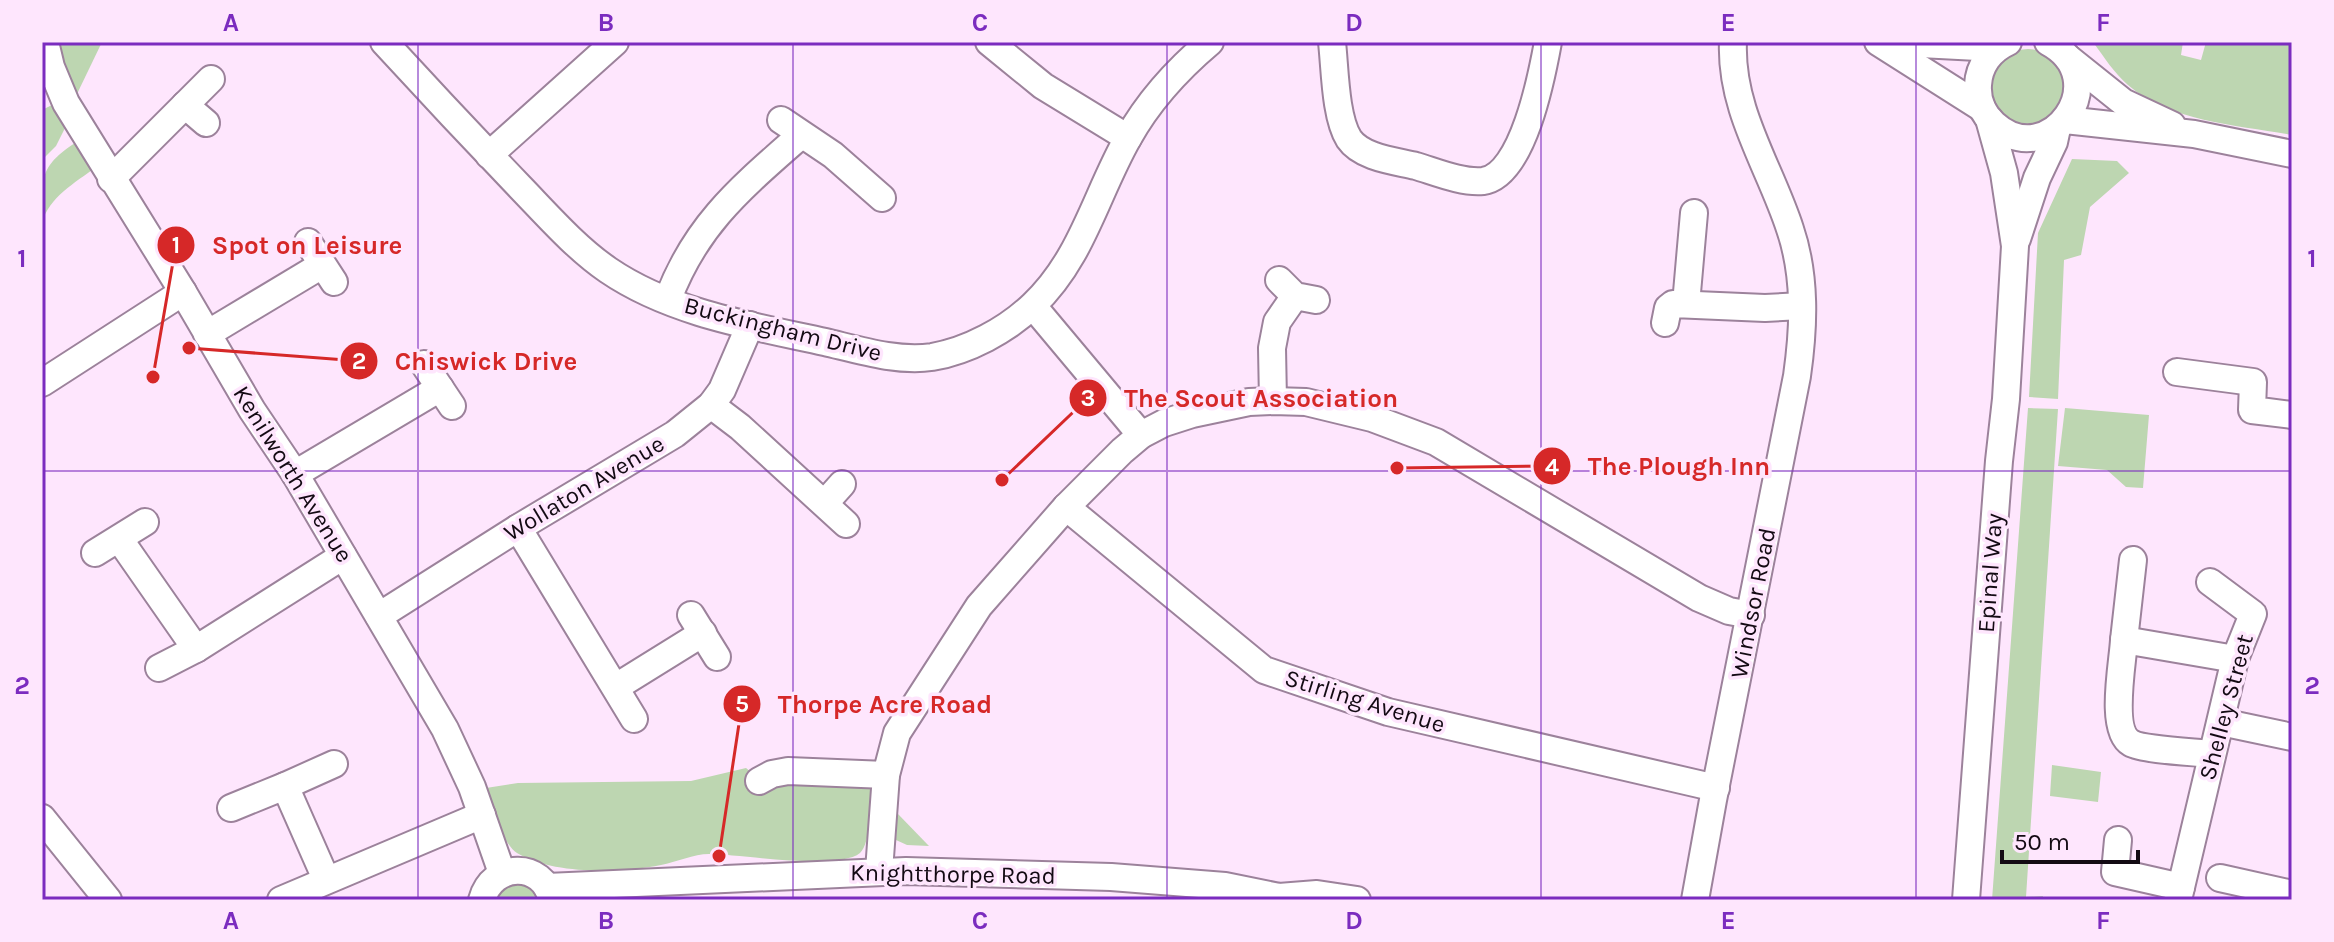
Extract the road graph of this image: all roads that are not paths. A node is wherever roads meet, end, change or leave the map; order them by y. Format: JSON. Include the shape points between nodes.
{"nodes":[{"id":1,"x":384,"y":42,"type":"edge"},
{"id":2,"x":615,"y":42,"type":"edge"},
{"id":3,"x":989,"y":42,"type":"edge"},
{"id":4,"x":1210,"y":42,"type":"edge"},
{"id":5,"x":1332,"y":42,"type":"edge"},
{"id":6,"x":1548,"y":42,"type":"edge"},
{"id":7,"x":1733,"y":42,"type":"edge"},
{"id":8,"x":1878,"y":42,"type":"edge"},
{"id":9,"x":44,"y":43,"type":"edge"},
{"id":10,"x":2002,"y":44,"type":"edge"},
{"id":11,"x":2061,"y":49,"type":"edge"},
{"id":12,"x":211,"y":79,"type":"dead end"},
{"id":13,"x":185,"y":105,"type":"junction"},
{"id":14,"x":1986,"y":114,"type":"junction"},
{"id":15,"x":206,"y":123,"type":"dead end"},
{"id":16,"x":2061,"y":124,"type":"junction"},
{"id":17,"x":2194,"y":134,"type":"junction"},
{"id":18,"x":1128,"y":138,"type":"junction"},
{"id":19,"x":2292,"y":154,"type":"edge"},
{"id":20,"x":489,"y":155,"type":"junction"},
{"id":21,"x":111,"y":179,"type":"junction"},
{"id":22,"x":882,"y":198,"type":"dead end"},
{"id":23,"x":1694,"y":213,"type":"dead end"},
{"id":24,"x":308,"y":242,"type":"dead end"},
{"id":25,"x":2015,"y":246,"type":"junction"},
{"id":26,"x":183,"y":292,"type":"junction"},
{"id":27,"x":1297,"y":292,"type":"dead end"},
{"id":28,"x":668,"y":299,"type":"junction"},
{"id":29,"x":1033,"y":306,"type":"junction"},
{"id":30,"x":1802,"y":306,"type":"junction"},
{"id":31,"x":750,"y":325,"type":"junction"},
{"id":32,"x":207,"y":334,"type":"junction"},
{"id":33,"x":424,"y":364,"type":"dead end"},
{"id":34,"x":2177,"y":372,"type":"dead end"},
{"id":35,"x":42,"y":383,"type":"edge"},
{"id":36,"x":1273,"y":401,"type":"junction"},
{"id":37,"x":711,"y":405,"type":"junction"},
{"id":38,"x":2292,"y":415,"type":"edge"},
{"id":39,"x":1141,"y":435,"type":"junction"},
{"id":40,"x":295,"y":474,"type":"junction"},
{"id":41,"x":1066,"y":507,"type":"junction"},
{"id":42,"x":145,"y":522,"type":"dead end"},
{"id":43,"x":846,"y":524,"type":"dead end"},
{"id":44,"x":518,"y":528,"type":"junction"},
{"id":45,"x":120,"y":540,"type":"junction"},
{"id":46,"x":95,"y":553,"type":"dead end"},
{"id":47,"x":343,"y":556,"type":"junction"},
{"id":48,"x":2133,"y":560,"type":"dead end"},
{"id":49,"x":2210,"y":582,"type":"dead end"},
{"id":50,"x":1751,"y":615,"type":"junction"},
{"id":51,"x":379,"y":616,"type":"junction"},
{"id":52,"x":2124,"y":640,"type":"junction"},
{"id":53,"x":196,"y":649,"type":"junction"},
{"id":54,"x":717,"y":657,"type":"dead end"},
{"id":55,"x":2235,"y":659,"type":"junction"},
{"id":56,"x":159,"y":668,"type":"dead end"},
{"id":57,"x":616,"y":687,"type":"junction"},
{"id":58,"x":634,"y":719,"type":"dead end"},
{"id":59,"x":2221,"y":722,"type":"junction"},
{"id":60,"x":2292,"y":737,"type":"edge"},
{"id":61,"x":2212,"y":754,"type":"junction"},
{"id":62,"x":334,"y":764,"type":"dead end"},
{"id":63,"x":886,"y":775,"type":"junction"},
{"id":64,"x":759,"y":781,"type":"dead end"},
{"id":65,"x":285,"y":786,"type":"junction"},
{"id":66,"x":1716,"y":788,"type":"junction"},
{"id":67,"x":231,"y":808,"type":"dead end"},
{"id":68,"x":482,"y":815,"type":"junction"},
{"id":69,"x":42,"y":818,"type":"edge"},
{"id":70,"x":2118,"y":840,"type":"dead end"},
{"id":71,"x":879,"y":871,"type":"junction"},
{"id":72,"x":502,"y":873,"type":"junction"},
{"id":73,"x":2220,"y":878,"type":"dead end"},
{"id":74,"x":326,"y":879,"type":"junction"},
{"id":75,"x":550,"y":894,"type":"edge"},
{"id":76,"x":2179,"y":894,"type":"edge"},
{"id":77,"x":2292,"y":894,"type":"edge"},
{"id":78,"x":1278,"y":898,"type":"edge"},
{"id":79,"x":108,"y":900,"type":"edge"},
{"id":80,"x":281,"y":900,"type":"edge"},
{"id":81,"x":482,"y":900,"type":"edge"},
{"id":82,"x":1357,"y":900,"type":"edge"},
{"id":83,"x":1695,"y":900,"type":"edge"},
{"id":84,"x":1966,"y":900,"type":"edge"}],
"edges":[{"from":1,"to":20,"type":"street","name":"Buckingham Drive"},
{"from":2,"to":20,"type":"street"},
{"from":3,"to":18,"type":"street","via":[[1043,86]]},
{"from":4,"to":18,"type":"street","name":"Buckingham Drive","via":[[1174,76]]},
{"from":5,"to":6,"type":"street","via":[[1345,130],[1358,148],[1483,181],[1502,171],[1519,143]]},
{"from":7,"to":30,"type":"street","name":"Windsor Road","via":[[1743,114],[1790,228]]},
{"from":8,"to":10,"type":"street"},
{"from":8,"to":14,"type":"street"},
{"from":9,"to":21,"type":"street","name":"Kenilworth Avenue","via":[[66,103]]},
{"from":10,"to":14,"type":"street","name":"Epinal Way","via":[[1988,57],[1978,82]]},
{"from":11,"to":16,"type":"street","name":"Epinal Way","via":[[2078,87]]},
{"from":11,"to":17,"type":"street","via":[[2123,102]]},
{"from":12,"to":13,"type":"street"},
{"from":13,"to":15,"type":"street"},
{"from":13,"to":21,"type":"street"},
{"from":14,"to":16,"type":"street","via":[[2000,130],[2029,138]]},
{"from":14,"to":25,"type":"street","name":"Epinal Way","via":[[2004,173]]},
{"from":16,"to":17,"type":"street"},
{"from":16,"to":25,"type":"street","name":"Epinal Way"},
{"from":17,"to":19,"type":"street"},
{"from":18,"to":29,"type":"street","name":"Buckingham Drive","via":[[1069,262]]},
{"from":20,"to":28,"type":"street","name":"Buckingham Drive","via":[[585,252],[637,287]]},
{"from":21,"to":26,"type":"street","name":"Kenilworth Avenue"},
{"from":22,"to":28,"type":"street","via":[[868,168],[791,127],[689,252]]},
{"from":23,"to":30,"type":"street","via":[[1671,308]]},
{"from":24,"to":32,"type":"street","via":[[328,274]]},
{"from":25,"to":84,"type":"street","name":"Epinal Way"},
{"from":26,"to":32,"type":"street","name":"Kenilworth Avenue"},
{"from":26,"to":35,"type":"street"},
{"from":27,"to":36,"type":"street","via":[[1277,322]]},
{"from":28,"to":31,"type":"street","name":"Buckingham Drive"},
{"from":29,"to":31,"type":"street","name":"Buckingham Drive","via":[[977,342],[930,357],[868,352]]},
{"from":29,"to":39,"type":"street"},
{"from":30,"to":50,"type":"street","name":"Windsor Road","via":[[1797,376]]},
{"from":31,"to":37,"type":"street","name":"Wollaton Avenue","via":[[731,374]]},
{"from":32,"to":40,"type":"street","name":"Kenilworth Avenue"},
{"from":33,"to":40,"type":"street","via":[[446,397]]},
{"from":34,"to":38,"type":"street","via":[[2253,382],[2252,410]]},
{"from":36,"to":39,"type":"street","via":[[1192,414]]},
{"from":36,"to":50,"type":"street","via":[[1349,411],[1436,442],[1699,598]]},
{"from":37,"to":43,"type":"street","via":[[834,494]]},
{"from":37,"to":44,"type":"street","name":"Wollaton Avenue","via":[[675,434]]},
{"from":39,"to":41,"type":"street"},
{"from":40,"to":47,"type":"street","name":"Kenilworth Avenue"},
{"from":41,"to":63,"type":"street","via":[[979,606],[897,733]]},
{"from":41,"to":66,"type":"street","name":"Stirling Avenue","via":[[1264,670],[1388,712]]},
{"from":42,"to":45,"type":"street"},
{"from":44,"to":51,"type":"street","name":"Wollaton Avenue"},
{"from":44,"to":57,"type":"street"},
{"from":45,"to":46,"type":"street"},
{"from":45,"to":53,"type":"street"},
{"from":47,"to":51,"type":"street","name":"Kenilworth Avenue"},
{"from":47,"to":53,"type":"street"},
{"from":48,"to":52,"type":"street"},
{"from":49,"to":55,"type":"street","name":"Shelley Street","via":[[2253,614]]},
{"from":50,"to":66,"type":"street","name":"Windsor Road"},
{"from":51,"to":68,"type":"street","name":"Kenilworth Avenue","via":[[455,748]]},
{"from":52,"to":55,"type":"street"},
{"from":52,"to":61,"type":"street","via":[[2118,719],[2122,735],[2132,744]]},
{"from":53,"to":56,"type":"street"},
{"from":54,"to":57,"type":"street","via":[[697,624]]},
{"from":55,"to":59,"type":"street","name":"Shelley Street"},
{"from":57,"to":58,"type":"street"},
{"from":59,"to":60,"type":"street"},
{"from":59,"to":61,"type":"street","name":"Shelley Street"},
{"from":61,"to":76,"type":"street","name":"Shelley Street"},
{"from":62,"to":65,"type":"street"},
{"from":63,"to":64,"type":"street","via":[[788,771]]},
{"from":63,"to":71,"type":"street"},
{"from":65,"to":67,"type":"street"},
{"from":65,"to":74,"type":"street"},
{"from":66,"to":83,"type":"street","name":"Windsor Road"},
{"from":68,"to":72,"type":"street","name":"Kenilworth Avenue"},
{"from":68,"to":74,"type":"street"},
{"from":69,"to":79,"type":"street"},
{"from":70,"to":76,"type":"street","via":[[2115,872]]},
{"from":71,"to":75,"type":"street","name":"Knightthorpe Road"},
{"from":71,"to":78,"type":"street","name":"Knightthorpe Road","via":[[1111,877],[1225,886]]},
{"from":72,"to":75,"type":"street","via":[[530,872]]},
{"from":72,"to":81,"type":"street","via":[[487,886]]},
{"from":73,"to":77,"type":"street"},
{"from":74,"to":80,"type":"street"},
{"from":78,"to":82,"type":"street","name":"Knightthorpe Road","via":[[1317,894]]}]}
